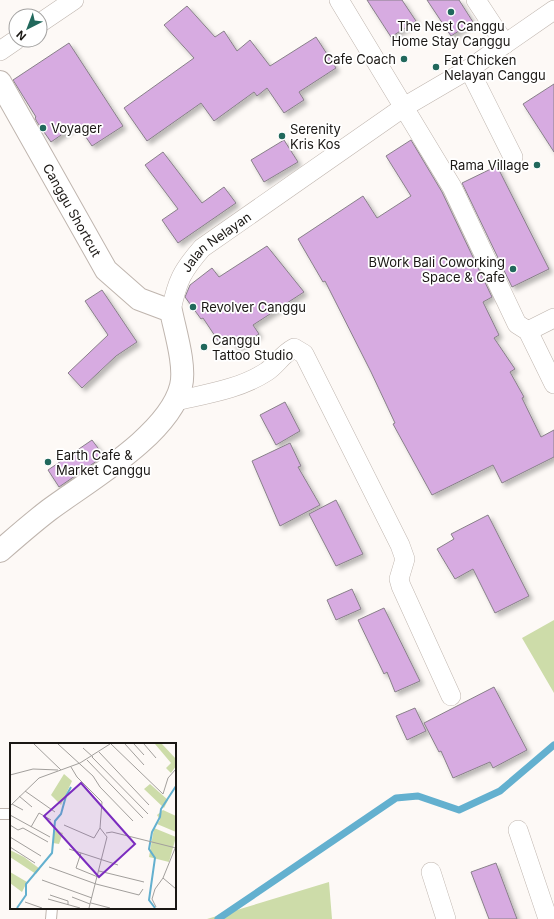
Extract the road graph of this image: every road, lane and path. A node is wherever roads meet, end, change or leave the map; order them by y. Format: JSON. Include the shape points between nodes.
{"nodes":[{"id":1,"x":74,"y":0,"type":"edge"},
{"id":2,"x":339,"y":0,"type":"edge"},
{"id":3,"x":476,"y":0,"type":"edge"},
{"id":4,"x":554,"y":10,"type":"edge"},
{"id":5,"x":48,"y":18,"type":"edge"},
{"id":6,"x":505,"y":44,"type":"junction"},
{"id":7,"x":469,"y":68,"type":"junction"},
{"id":8,"x":0,"y":82,"type":"edge"},
{"id":9,"x":404,"y":108,"type":"junction"},
{"id":10,"x":513,"y":157,"type":"dead end"},
{"id":11,"x":171,"y":311,"type":"junction"},
{"id":12,"x":554,"y":318,"type":"edge"},
{"id":13,"x":528,"y":331,"type":"junction"},
{"id":14,"x":554,"y":384,"type":"edge"},
{"id":15,"x":176,"y":401,"type":"junction"},
{"id":16,"x":0,"y":551,"type":"edge"},
{"id":17,"x":451,"y":696,"type":"dead end"},
{"id":18,"x":518,"y":830,"type":"dead end"},
{"id":19,"x":432,"y":872,"type":"dead end"},
{"id":20,"x":52,"y":909,"type":"edge"},
{"id":21,"x":51,"y":919,"type":"edge"},
{"id":22,"x":446,"y":919,"type":"edge"},
{"id":23,"x":548,"y":919,"type":"edge"}],
"edges":[{"from":1,"to":5,"type":"street"},
{"from":2,"to":9,"type":"street"},
{"from":3,"to":6,"type":"street"},
{"from":4,"to":6,"type":"street","name":"Jalan Nelayan"},
{"from":6,"to":7,"type":"street","name":"Jalan Nelayan"},
{"from":7,"to":9,"type":"street","name":"Jalan Nelayan"},
{"from":7,"to":10,"type":"street"},
{"from":8,"to":11,"type":"street","name":"Canggu Shortcut","via":[[106,270],[139,299]]},
{"from":9,"to":11,"type":"street","name":"Jalan Nelayan","via":[[202,248],[187,266],[177,284]]},
{"from":9,"to":13,"type":"street","via":[[452,187],[517,324]]},
{"from":11,"to":15,"type":"street","name":"Jalan Nelayan","via":[[181,367],[181,384]]},
{"from":12,"to":13,"type":"street"},
{"from":13,"to":14,"type":"street"},
{"from":15,"to":16,"type":"street","name":"Jalan Nelayan","via":[[158,425],[124,456],[47,511]]},
{"from":15,"to":17,"type":"street","via":[[245,383],[268,371],[284,353],[294,348],[304,354],[400,545],[405,559],[399,579],[401,586]]},
{"from":18,"to":23,"type":"street"},
{"from":19,"to":22,"type":"street"},
{"from":20,"to":21,"type":"lane"}]}
